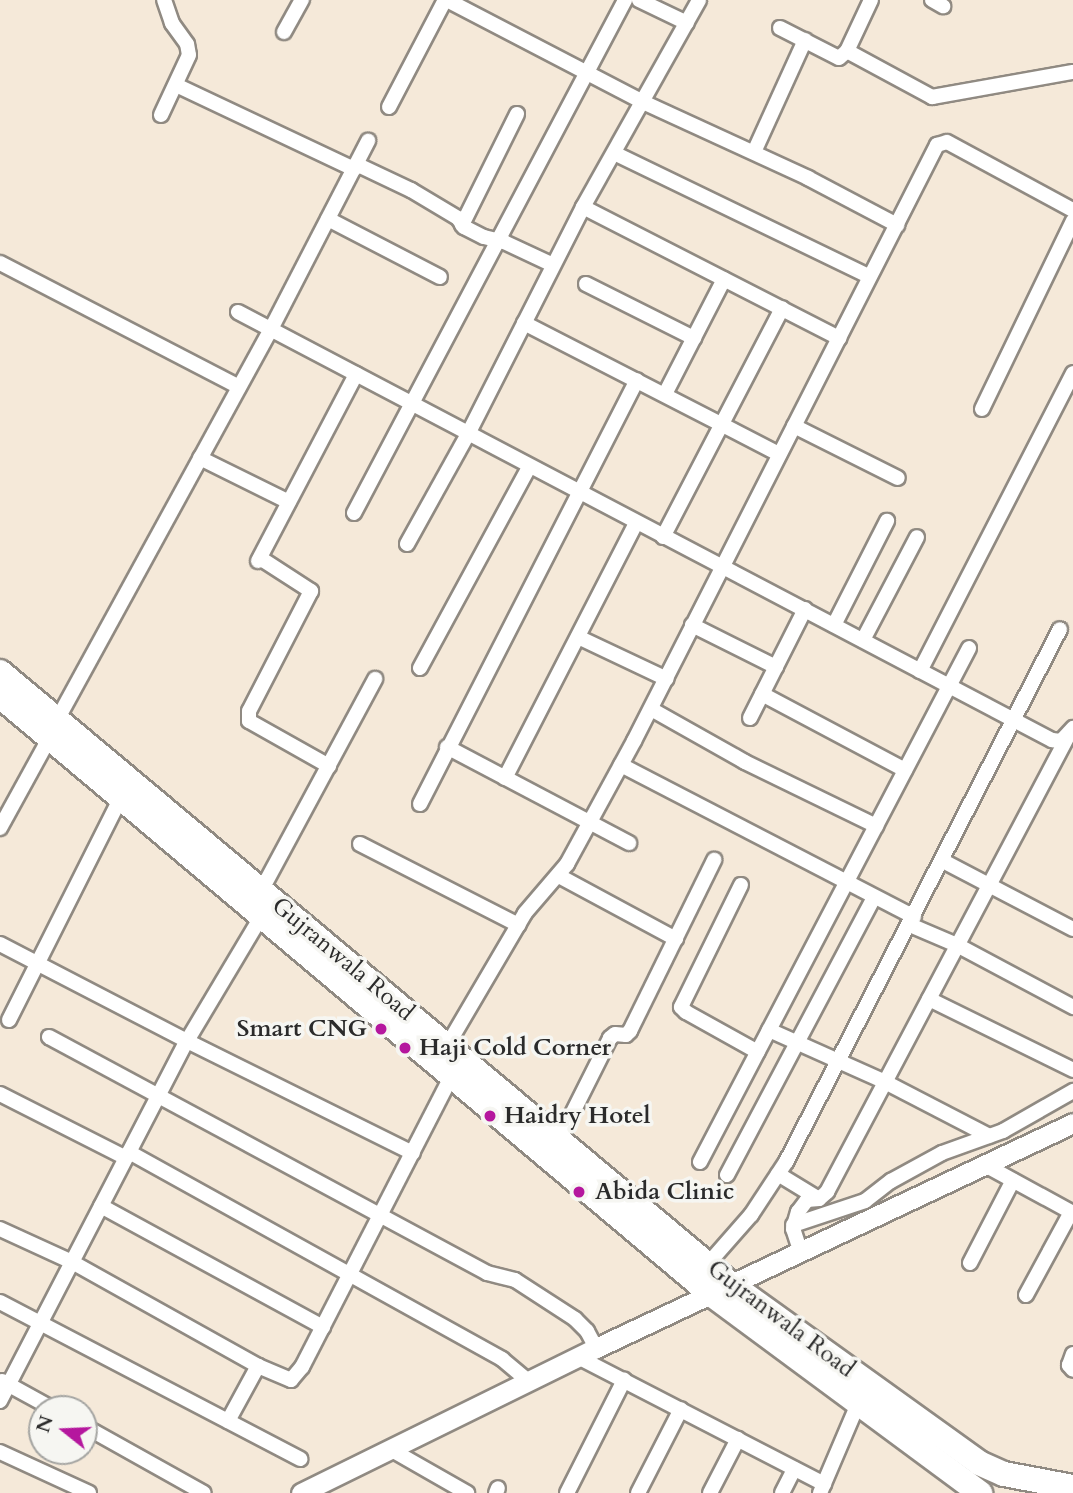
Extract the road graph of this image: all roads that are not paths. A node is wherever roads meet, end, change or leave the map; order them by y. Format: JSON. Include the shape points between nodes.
{"nodes":[{"id":1,"x":164,"y":0,"type":"edge"},
{"id":2,"x":302,"y":0,"type":"edge"},
{"id":3,"x":446,"y":0,"type":"edge"},
{"id":4,"x":625,"y":0,"type":"edge"},
{"id":5,"x":639,"y":0,"type":"edge"},
{"id":6,"x":699,"y":0,"type":"edge"},
{"id":7,"x":871,"y":0,"type":"edge"},
{"id":8,"x":687,"y":23,"type":"junction"},
{"id":9,"x":780,"y":28,"type":"dead end"},
{"id":10,"x":284,"y":32,"type":"dead end"},
{"id":11,"x":805,"y":40,"type":"junction"},
{"id":12,"x":847,"y":51,"type":"junction"},
{"id":13,"x":585,"y":72,"type":"junction"},
{"id":14,"x":1073,"y":72,"type":"edge"},
{"id":15,"x":176,"y":85,"type":"junction"},
{"id":16,"x":643,"y":102,"type":"junction"},
{"id":17,"x":389,"y":107,"type":"dead end"},
{"id":18,"x":517,"y":114,"type":"dead end"},
{"id":19,"x":160,"y":115,"type":"dead end"},
{"id":20,"x":368,"y":141,"type":"dead end"},
{"id":21,"x":754,"y":152,"type":"junction"},
{"id":22,"x":614,"y":153,"type":"junction"},
{"id":23,"x":355,"y":167,"type":"junction"},
{"id":24,"x":583,"y":207,"type":"junction"},
{"id":25,"x":1073,"y":210,"type":"edge"},
{"id":26,"x":328,"y":219,"type":"junction"},
{"id":27,"x":1073,"y":221,"type":"edge"},
{"id":28,"x":462,"y":225,"type":"junction"},
{"id":29,"x":897,"y":225,"type":"junction"},
{"id":30,"x":497,"y":240,"type":"junction"},
{"id":31,"x":0,"y":263,"type":"edge"},
{"id":32,"x":553,"y":265,"type":"junction"},
{"id":33,"x":868,"y":276,"type":"junction"},
{"id":34,"x":440,"y":277,"type":"dead end"},
{"id":35,"x":724,"y":279,"type":"junction"},
{"id":36,"x":586,"y":284,"type":"dead end"},
{"id":37,"x":782,"y":309,"type":"junction"},
{"id":38,"x":238,"y":312,"type":"dead end"},
{"id":39,"x":524,"y":323,"type":"junction"},
{"id":40,"x":271,"y":329,"type":"junction"},
{"id":41,"x":694,"y":338,"type":"junction"},
{"id":42,"x":839,"y":338,"type":"junction"},
{"id":43,"x":1073,"y":373,"type":"edge"},
{"id":44,"x":356,"y":374,"type":"junction"},
{"id":45,"x":637,"y":380,"type":"junction"},
{"id":46,"x":239,"y":387,"type":"junction"},
{"id":47,"x":665,"y":394,"type":"junction"},
{"id":48,"x":410,"y":403,"type":"junction"},
{"id":49,"x":982,"y":409,"type":"dead end"},
{"id":50,"x":722,"y":424,"type":"junction"},
{"id":51,"x":794,"y":426,"type":"junction"},
{"id":52,"x":468,"y":434,"type":"junction"},
{"id":53,"x":779,"y":454,"type":"junction"},
{"id":54,"x":200,"y":458,"type":"junction"},
{"id":55,"x":529,"y":467,"type":"junction"},
{"id":56,"x":898,"y":478,"type":"dead end"},
{"id":57,"x":579,"y":493,"type":"junction"},
{"id":58,"x":289,"y":502,"type":"junction"},
{"id":59,"x":354,"y":513,"type":"dead end"},
{"id":60,"x":887,"y":521,"type":"dead end"},
{"id":61,"x":636,"y":523,"type":"junction"},
{"id":62,"x":663,"y":537,"type":"junction"},
{"id":63,"x":917,"y":537,"type":"dead end"},
{"id":64,"x":407,"y":544,"type":"dead end"},
{"id":65,"x":721,"y":566,"type":"junction"},
{"id":66,"x":805,"y":609,"type":"junction"},
{"id":67,"x":692,"y":625,"type":"junction"},
{"id":68,"x":834,"y":625,"type":"junction"},
{"id":69,"x":1060,"y":629,"type":"dead end"},
{"id":70,"x":578,"y":636,"type":"junction"},
{"id":71,"x":863,"y":640,"type":"junction"},
{"id":72,"x":969,"y":648,"type":"dead end"},
{"id":73,"x":776,"y":667,"type":"junction"},
{"id":74,"x":419,"y":668,"type":"dead end"},
{"id":75,"x":920,"y":671,"type":"junction"},
{"id":76,"x":0,"y":672,"type":"edge"},
{"id":77,"x":375,"y":679,"type":"dead end"},
{"id":78,"x":667,"y":679,"type":"junction"},
{"id":79,"x":949,"y":686,"type":"junction"},
{"id":80,"x":762,"y":694,"type":"junction"},
{"id":81,"x":0,"y":696,"type":"edge"},
{"id":82,"x":652,"y":709,"type":"junction"},
{"id":83,"x":750,"y":718,"type":"dead end"},
{"id":84,"x":1015,"y":720,"type":"junction"},
{"id":85,"x":1073,"y":728,"type":"edge"},
{"id":86,"x":53,"y":729,"type":"junction"},
{"id":87,"x":447,"y":747,"type":"junction"},
{"id":88,"x":621,"y":765,"type":"junction"},
{"id":89,"x":329,"y":766,"type":"junction"},
{"id":90,"x":905,"y":770,"type":"junction"},
{"id":91,"x":505,"y":778,"type":"junction"},
{"id":92,"x":121,"y":797,"type":"junction"},
{"id":93,"x":420,"y":804,"type":"dead end"},
{"id":94,"x":590,"y":822,"type":"junction"},
{"id":95,"x":876,"y":825,"type":"junction"},
{"id":96,"x":0,"y":828,"type":"edge"},
{"id":97,"x":629,"y":843,"type":"dead end"},
{"id":98,"x":360,"y":844,"type":"dead end"},
{"id":99,"x":715,"y":860,"type":"dead end"},
{"id":100,"x":943,"y":861,"type":"junction"},
{"id":101,"x":559,"y":876,"type":"junction"},
{"id":102,"x":846,"y":883,"type":"junction"},
{"id":103,"x":741,"y":885,"type":"dead end"},
{"id":104,"x":989,"y":885,"type":"junction"},
{"id":105,"x":874,"y":897,"type":"junction"},
{"id":106,"x":261,"y":903,"type":"junction"},
{"id":107,"x":912,"y":921,"type":"junction"},
{"id":108,"x":518,"y":925,"type":"junction"},
{"id":109,"x":1073,"y":929,"type":"edge"},
{"id":110,"x":676,"y":939,"type":"junction"},
{"id":111,"x":0,"y":944,"type":"edge"},
{"id":112,"x":957,"y":946,"type":"junction"},
{"id":113,"x":37,"y":963,"type":"junction"},
{"id":114,"x":929,"y":999,"type":"junction"},
{"id":115,"x":1073,"y":1007,"type":"edge"},
{"id":116,"x":9,"y":1020,"type":"dead end"},
{"id":117,"x":769,"y":1030,"type":"junction"},
{"id":118,"x":49,"y":1037,"type":"dead end"},
{"id":119,"x":187,"y":1041,"type":"junction"},
{"id":120,"x":797,"y":1043,"type":"junction"},
{"id":121,"x":447,"y":1046,"type":"junction"},
{"id":122,"x":758,"y":1052,"type":"junction"},
{"id":123,"x":839,"y":1061,"type":"junction"},
{"id":124,"x":1073,"y":1069,"type":"edge"},
{"id":125,"x":452,"y":1075,"type":"junction"},
{"id":126,"x":885,"y":1082,"type":"junction"},
{"id":127,"x":1073,"y":1091,"type":"edge"},
{"id":128,"x":0,"y":1094,"type":"edge"},
{"id":129,"x":158,"y":1097,"type":"junction"},
{"id":130,"x":1073,"y":1123,"type":"edge"},
{"id":131,"x":991,"y":1136,"type":"junction"},
{"id":132,"x":559,"y":1140,"type":"junction"},
{"id":133,"x":413,"y":1153,"type":"junction"},
{"id":134,"x":127,"y":1155,"type":"junction"},
{"id":135,"x":1004,"y":1156,"type":"junction"},
{"id":136,"x":701,"y":1162,"type":"dead end"},
{"id":137,"x":985,"y":1165,"type":"junction"},
{"id":138,"x":778,"y":1174,"type":"junction"},
{"id":139,"x":727,"y":1175,"type":"dead end"},
{"id":140,"x":1013,"y":1180,"type":"junction"},
{"id":141,"x":819,"y":1199,"type":"junction"},
{"id":142,"x":101,"y":1206,"type":"junction"},
{"id":143,"x":1072,"y":1213,"type":"edge"},
{"id":144,"x":380,"y":1216,"type":"junction"},
{"id":145,"x":793,"y":1225,"type":"junction"},
{"id":146,"x":0,"y":1230,"type":"edge"},
{"id":147,"x":801,"y":1253,"type":"junction"},
{"id":148,"x":72,"y":1262,"type":"junction"},
{"id":149,"x":970,"y":1263,"type":"dead end"},
{"id":150,"x":707,"y":1265,"type":"junction"},
{"id":151,"x":349,"y":1274,"type":"junction"},
{"id":152,"x":722,"y":1290,"type":"junction"},
{"id":153,"x":1026,"y":1295,"type":"dead end"},
{"id":154,"x":0,"y":1301,"type":"edge"},
{"id":155,"x":41,"y":1322,"type":"junction"},
{"id":156,"x":323,"y":1327,"type":"junction"},
{"id":157,"x":587,"y":1352,"type":"junction"},
{"id":158,"x":1073,"y":1354,"type":"edge"},
{"id":159,"x":258,"y":1366,"type":"junction"},
{"id":160,"x":1073,"y":1370,"type":"edge"},
{"id":161,"x":624,"y":1380,"type":"junction"},
{"id":162,"x":528,"y":1381,"type":"junction"},
{"id":163,"x":4,"y":1382,"type":"edge"},
{"id":164,"x":28,"y":1395,"type":"edge"},
{"id":165,"x":0,"y":1401,"type":"edge"},
{"id":166,"x":859,"y":1404,"type":"junction"},
{"id":167,"x":681,"y":1409,"type":"junction"},
{"id":168,"x":228,"y":1421,"type":"junction"},
{"id":169,"x":98,"y":1434,"type":"edge"},
{"id":170,"x":738,"y":1439,"type":"junction"},
{"id":171,"x":390,"y":1449,"type":"junction"},
{"id":172,"x":0,"y":1452,"type":"edge"},
{"id":173,"x":300,"y":1459,"type":"dead end"},
{"id":174,"x":794,"y":1469,"type":"junction"},
{"id":175,"x":1073,"y":1487,"type":"edge"},
{"id":176,"x":822,"y":1489,"type":"edge"},
{"id":177,"x":89,"y":1493,"type":"edge"},
{"id":178,"x":204,"y":1493,"type":"edge"},
{"id":179,"x":301,"y":1493,"type":"edge"},
{"id":180,"x":467,"y":1493,"type":"edge"},
{"id":181,"x":567,"y":1493,"type":"edge"},
{"id":182,"x":638,"y":1493,"type":"edge"},
{"id":183,"x":710,"y":1493,"type":"edge"},
{"id":184,"x":782,"y":1493,"type":"edge"},
{"id":185,"x":980,"y":1493,"type":"edge"}],
"edges":[{"from":1,"to":15,"type":"street","via":[[189,49]]},
{"from":2,"to":10,"type":"street"},
{"from":3,"to":13,"type":"street"},
{"from":3,"to":17,"type":"street"},
{"from":4,"to":13,"type":"street"},
{"from":5,"to":8,"type":"street"},
{"from":6,"to":8,"type":"street"},
{"from":7,"to":12,"type":"street"},
{"from":8,"to":16,"type":"street"},
{"from":9,"to":11,"type":"street"},
{"from":11,"to":12,"type":"street","via":[[837,58]]},
{"from":11,"to":21,"type":"street"},
{"from":12,"to":14,"type":"street","via":[[932,97]]},
{"from":13,"to":16,"type":"street"},
{"from":13,"to":30,"type":"street"},
{"from":15,"to":19,"type":"street"},
{"from":15,"to":23,"type":"street"},
{"from":16,"to":21,"type":"street"},
{"from":16,"to":22,"type":"street"},
{"from":18,"to":28,"type":"street"},
{"from":20,"to":23,"type":"street"},
{"from":21,"to":29,"type":"street"},
{"from":22,"to":24,"type":"street"},
{"from":22,"to":33,"type":"street"},
{"from":23,"to":26,"type":"street"},
{"from":23,"to":28,"type":"street","via":[[411,190],[458,218]]},
{"from":24,"to":32,"type":"street"},
{"from":24,"to":35,"type":"street"},
{"from":25,"to":29,"type":"street","via":[[944,141],[937,145]]},
{"from":26,"to":34,"type":"street"},
{"from":26,"to":40,"type":"street"},
{"from":27,"to":49,"type":"street"},
{"from":28,"to":30,"type":"street"},
{"from":29,"to":33,"type":"street"},
{"from":30,"to":32,"type":"street"},
{"from":30,"to":48,"type":"street"},
{"from":31,"to":46,"type":"street"},
{"from":32,"to":39,"type":"street"},
{"from":33,"to":42,"type":"street"},
{"from":35,"to":37,"type":"street"},
{"from":35,"to":41,"type":"street"},
{"from":36,"to":41,"type":"street"},
{"from":37,"to":42,"type":"street"},
{"from":37,"to":50,"type":"street"},
{"from":38,"to":40,"type":"street"},
{"from":39,"to":45,"type":"street"},
{"from":39,"to":52,"type":"street"},
{"from":40,"to":44,"type":"street"},
{"from":40,"to":46,"type":"street"},
{"from":41,"to":47,"type":"street"},
{"from":42,"to":51,"type":"street"},
{"from":43,"to":75,"type":"street"},
{"from":44,"to":48,"type":"street"},
{"from":44,"to":58,"type":"street"},
{"from":45,"to":47,"type":"street"},
{"from":45,"to":57,"type":"street"},
{"from":46,"to":54,"type":"street"},
{"from":47,"to":50,"type":"street"},
{"from":48,"to":52,"type":"street"},
{"from":48,"to":59,"type":"street"},
{"from":50,"to":53,"type":"street"},
{"from":50,"to":62,"type":"street"},
{"from":51,"to":53,"type":"street"},
{"from":51,"to":56,"type":"street"},
{"from":52,"to":55,"type":"street"},
{"from":52,"to":64,"type":"street"},
{"from":53,"to":65,"type":"street"},
{"from":54,"to":58,"type":"street"},
{"from":54,"to":86,"type":"street"},
{"from":55,"to":57,"type":"street"},
{"from":55,"to":74,"type":"street"},
{"from":57,"to":61,"type":"street"},
{"from":57,"to":87,"type":"street"},
{"from":58,"to":89,"type":"street","via":[[259,559],[311,593],[249,711],[249,721]]},
{"from":60,"to":68,"type":"street"},
{"from":61,"to":62,"type":"street"},
{"from":61,"to":70,"type":"street"},
{"from":62,"to":65,"type":"street"},
{"from":63,"to":71,"type":"street"},
{"from":65,"to":66,"type":"street"},
{"from":65,"to":67,"type":"street"},
{"from":66,"to":68,"type":"street"},
{"from":66,"to":73,"type":"street"},
{"from":67,"to":73,"type":"street"},
{"from":67,"to":78,"type":"street"},
{"from":68,"to":71,"type":"street"},
{"from":69,"to":84,"type":"street"},
{"from":70,"to":78,"type":"street"},
{"from":70,"to":91,"type":"street"},
{"from":71,"to":75,"type":"street"},
{"from":72,"to":79,"type":"street"},
{"from":73,"to":80,"type":"street"},
{"from":75,"to":79,"type":"street"},
{"from":76,"to":86,"type":"highway","name":"Gujranwala Road"},
{"from":77,"to":89,"type":"street"},
{"from":78,"to":82,"type":"street"},
{"from":79,"to":84,"type":"street"},
{"from":79,"to":90,"type":"street"},
{"from":80,"to":83,"type":"street"},
{"from":80,"to":90,"type":"street"},
{"from":81,"to":86,"type":"highway","name":"Gujranwala Road"},
{"from":82,"to":88,"type":"street"},
{"from":82,"to":95,"type":"street","via":[[744,762]]},
{"from":84,"to":85,"type":"street","via":[[1055,741],[1061,741]]},
{"from":84,"to":100,"type":"street"},
{"from":85,"to":104,"type":"street"},
{"from":86,"to":92,"type":"highway","name":"Gujranwala Road"},
{"from":86,"to":96,"type":"street"},
{"from":86,"to":106,"type":"highway","name":"Gujranwala Road"},
{"from":87,"to":91,"type":"street"},
{"from":87,"to":93,"type":"street"},
{"from":88,"to":94,"type":"street"},
{"from":88,"to":102,"type":"street"},
{"from":89,"to":106,"type":"street"},
{"from":90,"to":95,"type":"street"},
{"from":91,"to":94,"type":"street"},
{"from":92,"to":106,"type":"highway","name":"Gujranwala Road"},
{"from":92,"to":113,"type":"street"},
{"from":94,"to":97,"type":"street"},
{"from":94,"to":101,"type":"street"},
{"from":95,"to":102,"type":"street"},
{"from":98,"to":108,"type":"street"},
{"from":99,"to":110,"type":"street"},
{"from":100,"to":104,"type":"street"},
{"from":100,"to":107,"type":"street"},
{"from":101,"to":108,"type":"street"},
{"from":101,"to":110,"type":"street"},
{"from":102,"to":105,"type":"street"},
{"from":102,"to":117,"type":"street"},
{"from":103,"to":122,"type":"street","via":[[681,1007]]},
{"from":104,"to":109,"type":"street"},
{"from":104,"to":112,"type":"street"},
{"from":105,"to":107,"type":"street"},
{"from":105,"to":120,"type":"street"},
{"from":106,"to":119,"type":"street"},
{"from":106,"to":121,"type":"highway","name":"Gujranwala Road"},
{"from":106,"to":125,"type":"highway","name":"Gujranwala Road"},
{"from":107,"to":112,"type":"street"},
{"from":107,"to":123,"type":"street"},
{"from":108,"to":121,"type":"street"},
{"from":110,"to":132,"type":"street","via":[[630,1031],[610,1038]]},
{"from":111,"to":113,"type":"street"},
{"from":112,"to":114,"type":"street"},
{"from":112,"to":115,"type":"street"},
{"from":113,"to":116,"type":"street"},
{"from":113,"to":119,"type":"street"},
{"from":114,"to":124,"type":"street"},
{"from":114,"to":126,"type":"street"},
{"from":117,"to":120,"type":"street"},
{"from":117,"to":122,"type":"street"},
{"from":118,"to":129,"type":"street"},
{"from":119,"to":129,"type":"street"},
{"from":119,"to":133,"type":"street"},
{"from":120,"to":123,"type":"street"},
{"from":120,"to":139,"type":"street"},
{"from":121,"to":132,"type":"highway","name":"Gujranwala Road"},
{"from":122,"to":136,"type":"street"},
{"from":123,"to":126,"type":"street"},
{"from":123,"to":138,"type":"street"},
{"from":125,"to":133,"type":"street"},
{"from":125,"to":152,"type":"highway","name":"Gujranwala Road"},
{"from":126,"to":131,"type":"street"},
{"from":126,"to":141,"type":"street","via":[[827,1192]]},
{"from":127,"to":131,"type":"street"},
{"from":128,"to":134,"type":"street"},
{"from":129,"to":134,"type":"street"},
{"from":129,"to":144,"type":"street"},
{"from":130,"to":135,"type":"main road"},
{"from":131,"to":135,"type":"street"},
{"from":131,"to":145,"type":"street","via":[[942,1153],[865,1201]]},
{"from":132,"to":150,"type":"highway","name":"Gujranwala Road"},
{"from":133,"to":144,"type":"street"},
{"from":134,"to":142,"type":"street"},
{"from":134,"to":151,"type":"street"},
{"from":135,"to":137,"type":"main road"},
{"from":137,"to":140,"type":"street"},
{"from":137,"to":147,"type":"main road"},
{"from":138,"to":141,"type":"street"},
{"from":138,"to":150,"type":"street","via":[[751,1215]]},
{"from":140,"to":143,"type":"street"},
{"from":140,"to":149,"type":"street"},
{"from":141,"to":145,"type":"street","via":[[804,1203]]},
{"from":142,"to":148,"type":"street"},
{"from":142,"to":156,"type":"street"},
{"from":143,"to":153,"type":"street"},
{"from":144,"to":151,"type":"street"},
{"from":144,"to":157,"type":"street","via":[[487,1273],[515,1280],[575,1319],[586,1331]]},
{"from":145,"to":147,"type":"street"},
{"from":146,"to":148,"type":"street"},
{"from":147,"to":152,"type":"main road"},
{"from":148,"to":155,"type":"street"},
{"from":148,"to":159,"type":"street"},
{"from":150,"to":152,"type":"highway","name":"Gujranwala Road"},
{"from":151,"to":156,"type":"street"},
{"from":151,"to":162,"type":"street","via":[[502,1359]]},
{"from":152,"to":157,"type":"main road"},
{"from":152,"to":166,"type":"highway","name":"Gujranwala Road"},
{"from":152,"to":175,"type":"highway","name":"Gujranwala Road","via":[[979,1463],[1014,1476]]},
{"from":154,"to":155,"type":"street"},
{"from":155,"to":163,"type":"street"},
{"from":155,"to":168,"type":"street"},
{"from":156,"to":159,"type":"street","via":[[295,1378],[283,1378]]},
{"from":157,"to":161,"type":"street"},
{"from":157,"to":162,"type":"main road"},
{"from":158,"to":160,"type":"street","via":[[1069,1365]]},
{"from":159,"to":168,"type":"street"},
{"from":161,"to":167,"type":"street"},
{"from":161,"to":181,"type":"street"},
{"from":162,"to":171,"type":"main road"},
{"from":163,"to":164,"type":"street"},
{"from":163,"to":165,"type":"street"},
{"from":166,"to":176,"type":"street"},
{"from":166,"to":185,"type":"highway","name":"Gujranwala Road"},
{"from":167,"to":170,"type":"street"},
{"from":167,"to":182,"type":"street"},
{"from":168,"to":173,"type":"street"},
{"from":169,"to":178,"type":"street"},
{"from":170,"to":174,"type":"street"},
{"from":170,"to":183,"type":"street"},
{"from":171,"to":179,"type":"main road"},
{"from":171,"to":180,"type":"street"},
{"from":172,"to":177,"type":"street"},
{"from":174,"to":176,"type":"street"},
{"from":174,"to":184,"type":"street"}]}
